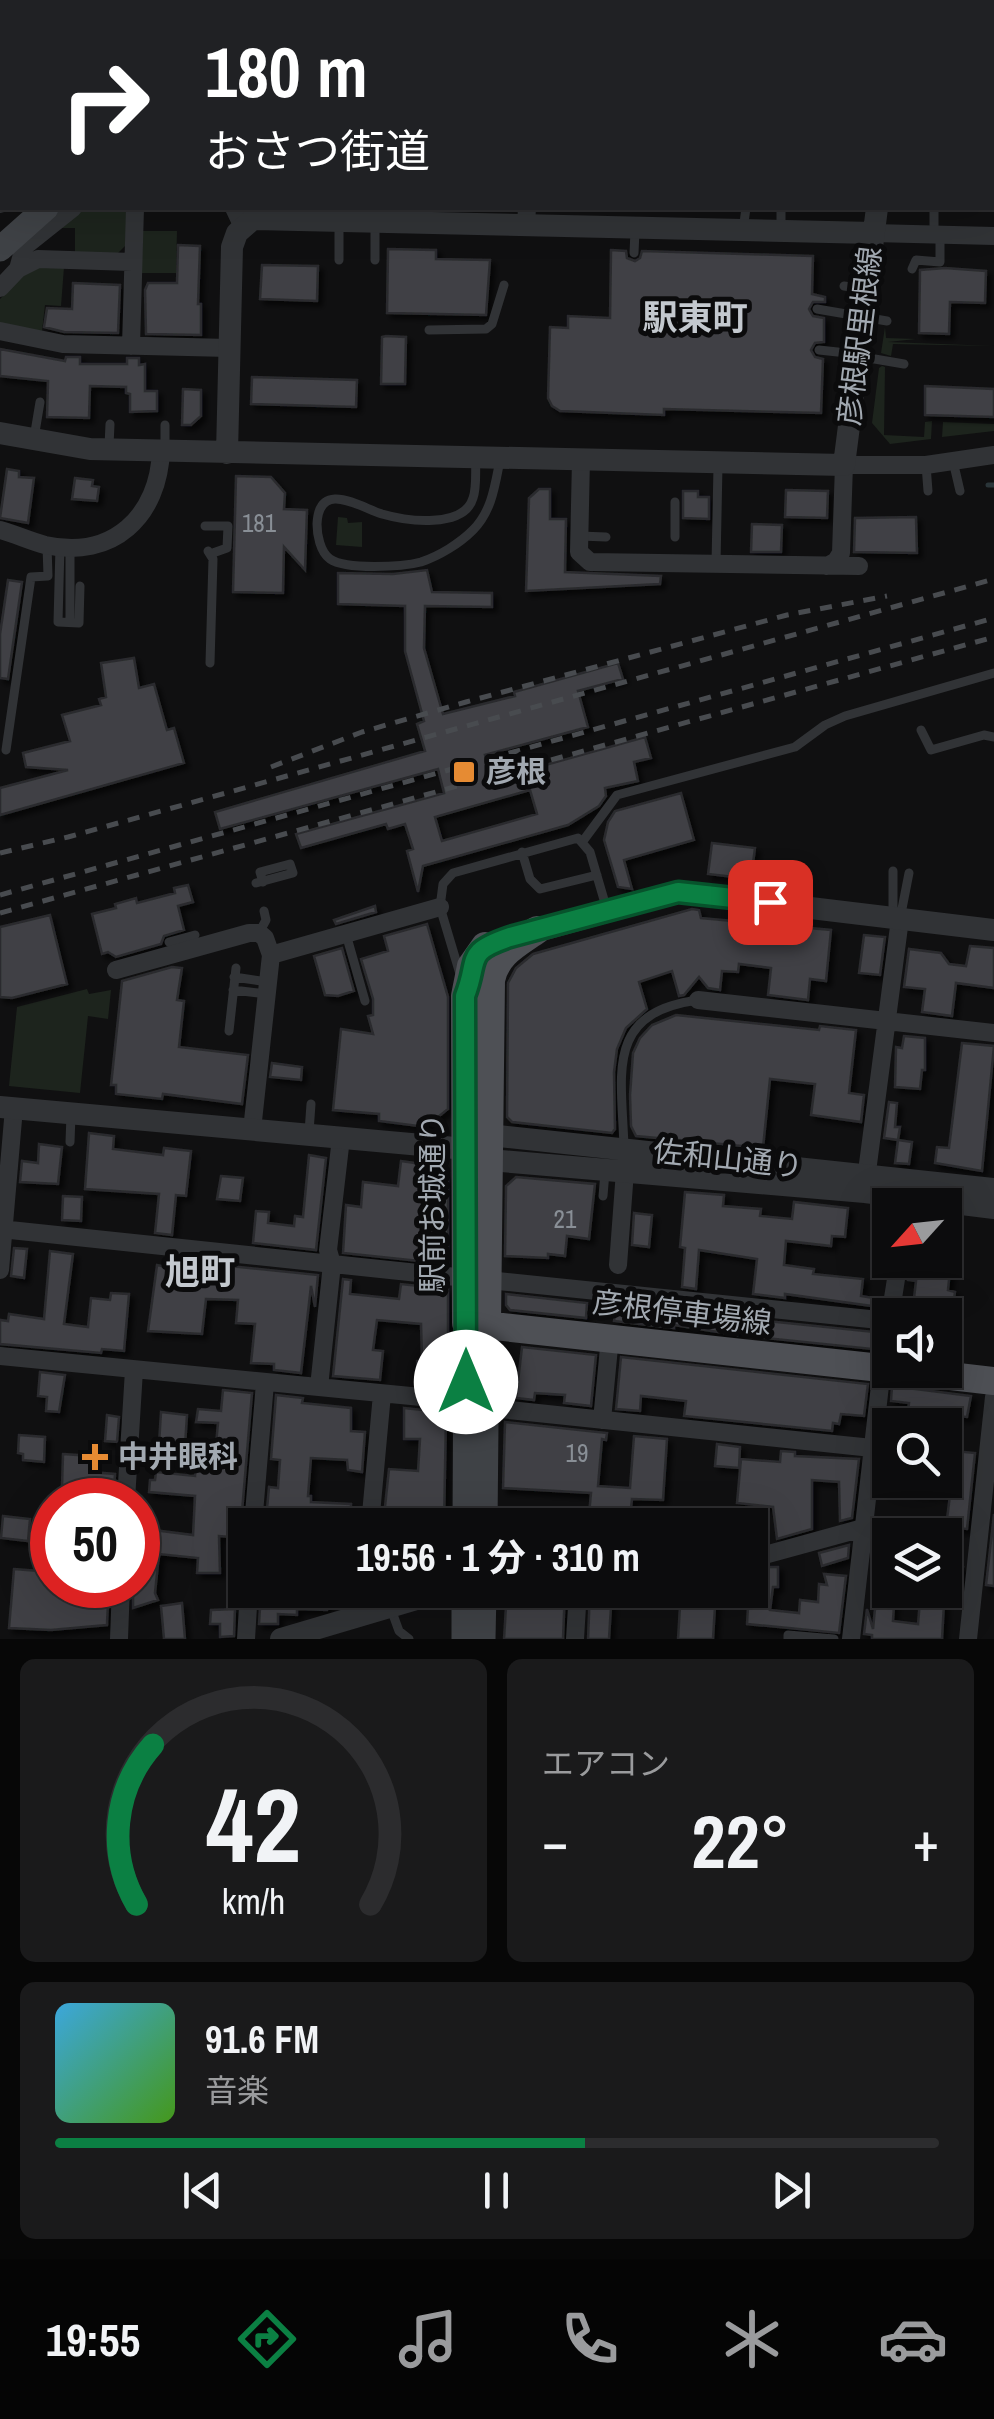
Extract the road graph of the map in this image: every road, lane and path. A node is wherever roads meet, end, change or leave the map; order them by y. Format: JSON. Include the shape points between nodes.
{"nodes":[{"id":1,"x":21,"y":210,"type":"edge"},
{"id":2,"x":44,"y":210,"type":"edge"},
{"id":3,"x":70,"y":210,"type":"edge"},
{"id":4,"x":135,"y":210,"type":"edge"},
{"id":5,"x":878,"y":210,"type":"edge"},
{"id":6,"x":934,"y":211,"type":"dead end"},
{"id":7,"x":419,"y":214,"type":"edge"},
{"id":8,"x":238,"y":216,"type":"edge"},
{"id":9,"x":470,"y":216,"type":"edge"},
{"id":10,"x":340,"y":219,"type":"junction"},
{"id":11,"x":745,"y":219,"type":"edge"},
{"id":12,"x":375,"y":220,"type":"junction"},
{"id":13,"x":518,"y":223,"type":"edge"},
{"id":14,"x":0,"y":226,"type":"edge"},
{"id":15,"x":635,"y":228,"type":"junction"},
{"id":16,"x":873,"y":233,"type":"junction"},
{"id":17,"x":937,"y":235,"type":"junction"},
{"id":18,"x":994,"y":236,"type":"edge"},
{"id":19,"x":0,"y":249,"type":"edge"},
{"id":20,"x":634,"y":253,"type":"dead end"},
{"id":21,"x":339,"y":260,"type":"dead end"},
{"id":22,"x":375,"y":260,"type":"dead end"},
{"id":23,"x":132,"y":262,"type":"junction"},
{"id":24,"x":18,"y":268,"type":"junction"},
{"id":25,"x":912,"y":268,"type":"dead end"},
{"id":26,"x":504,"y":284,"type":"dead end"},
{"id":27,"x":0,"y":288,"type":"edge"},
{"id":28,"x":817,"y":309,"type":"dead end"},
{"id":29,"x":863,"y":316,"type":"junction"},
{"id":30,"x":888,"y":321,"type":"dead end"},
{"id":31,"x":429,"y":330,"type":"dead end"},
{"id":32,"x":0,"y":332,"type":"edge"},
{"id":33,"x":131,"y":346,"type":"junction"},
{"id":34,"x":236,"y":349,"type":"junction"},
{"id":35,"x":818,"y":350,"type":"dead end"},
{"id":36,"x":858,"y":355,"type":"junction"},
{"id":37,"x":904,"y":364,"type":"dead end"},
{"id":38,"x":40,"y":402,"type":"dead end"},
{"id":39,"x":110,"y":424,"type":"dead end"},
{"id":40,"x":164,"y":425,"type":"dead end"},
{"id":41,"x":0,"y":432,"type":"edge"},
{"id":42,"x":34,"y":438,"type":"junction"},
{"id":43,"x":109,"y":449,"type":"junction"},
{"id":44,"x":163,"y":450,"type":"junction"},
{"id":45,"x":227,"y":453,"type":"junction"},
{"id":46,"x":994,"y":455,"type":"edge"},
{"id":47,"x":581,"y":459,"type":"junction"},
{"id":48,"x":488,"y":460,"type":"junction"},
{"id":49,"x":952,"y":461,"type":"junction"},
{"id":50,"x":718,"y":463,"type":"junction"},
{"id":51,"x":844,"y":465,"type":"junction"},
{"id":52,"x":926,"y":466,"type":"junction"},
{"id":53,"x":928,"y":491,"type":"dead end"},
{"id":54,"x":960,"y":491,"type":"dead end"},
{"id":55,"x":675,"y":502,"type":"dead end"},
{"id":56,"x":206,"y":526,"type":"dead end"},
{"id":57,"x":0,"y":530,"type":"edge"},
{"id":58,"x":580,"y":536,"type":"junction"},
{"id":59,"x":606,"y":537,"type":"dead end"},
{"id":60,"x":675,"y":538,"type":"dead end"},
{"id":61,"x":59,"y":546,"type":"junction"},
{"id":62,"x":704,"y":562,"type":"junction"},
{"id":63,"x":827,"y":566,"type":"junction"},
{"id":64,"x":859,"y":566,"type":"dead end"},
{"id":65,"x":80,"y":586,"type":"dead end"},
{"id":66,"x":210,"y":662,"type":"dead end"},
{"id":67,"x":994,"y":674,"type":"edge"},
{"id":68,"x":921,"y":730,"type":"dead end"},
{"id":69,"x":994,"y":737,"type":"edge"},
{"id":70,"x":6,"y":750,"type":"dead end"},
{"id":71,"x":583,"y":842,"type":"junction"},
{"id":72,"x":522,"y":852,"type":"junction"},
{"id":73,"x":893,"y":871,"type":"dead end"},
{"id":74,"x":909,"y":873,"type":"dead end"},
{"id":75,"x":596,"y":875,"type":"junction"},
{"id":76,"x":440,"y":908,"type":"junction"},
{"id":77,"x":606,"y":910,"type":"junction"},
{"id":78,"x":264,"y":911,"type":"dead end"},
{"id":79,"x":897,"y":919,"type":"junction"},
{"id":80,"x":537,"y":930,"type":"junction"},
{"id":81,"x":994,"y":930,"type":"edge"},
{"id":82,"x":259,"y":933,"type":"junction"},
{"id":83,"x":346,"y":934,"type":"junction"},
{"id":84,"x":450,"y":934,"type":"junction"},
{"id":85,"x":195,"y":935,"type":"dead end"},
{"id":86,"x":169,"y":942,"type":"dead end"},
{"id":87,"x":474,"y":946,"type":"junction"},
{"id":88,"x":271,"y":955,"type":"junction"},
{"id":89,"x":116,"y":970,"type":"dead end"},
{"id":90,"x":233,"y":990,"type":"junction"},
{"id":91,"x":270,"y":996,"type":"junction"},
{"id":92,"x":465,"y":996,"type":"junction"},
{"id":93,"x":698,"y":1000,"type":"joint"},
{"id":94,"x":364,"y":1001,"type":"dead end"},
{"id":95,"x":888,"y":1021,"type":"junction"},
{"id":96,"x":229,"y":1032,"type":"dead end"},
{"id":97,"x":994,"y":1033,"type":"edge"},
{"id":98,"x":311,"y":1104,"type":"dead end"},
{"id":99,"x":7,"y":1107,"type":"edge"},
{"id":100,"x":71,"y":1112,"type":"junction"},
{"id":101,"x":252,"y":1130,"type":"junction"},
{"id":102,"x":309,"y":1135,"type":"junction"},
{"id":103,"x":341,"y":1138,"type":"junction"},
{"id":104,"x":70,"y":1142,"type":"dead end"},
{"id":105,"x":481,"y":1148,"type":"junction"},
{"id":106,"x":618,"y":1163,"type":"junction"},
{"id":107,"x":737,"y":1171,"type":"junction"},
{"id":108,"x":866,"y":1183,"type":"junction"},
{"id":109,"x":886,"y":1188,"type":"edge"},
{"id":110,"x":994,"y":1189,"type":"edge"},
{"id":111,"x":962,"y":1191,"type":"edge"},
{"id":112,"x":603,"y":1196,"type":"dead end"},
{"id":113,"x":962,"y":1203,"type":"edge"},
{"id":114,"x":5,"y":1204,"type":"edge"},
{"id":115,"x":994,"y":1208,"type":"edge"},
{"id":116,"x":2,"y":1229,"type":"edge"},
{"id":117,"x":332,"y":1264,"type":"junction"},
{"id":118,"x":620,"y":1265,"type":"dead end"},
{"id":119,"x":0,"y":1270,"type":"edge"},
{"id":120,"x":476,"y":1279,"type":"junction"},
{"id":121,"x":872,"y":1318,"type":"edge"},
{"id":122,"x":477,"y":1324,"type":"junction"},
{"id":123,"x":610,"y":1337,"type":"junction"},
{"id":124,"x":12,"y":1359,"type":"edge"},
{"id":125,"x":872,"y":1367,"type":"edge"},
{"id":126,"x":962,"y":1371,"type":"edge"},
{"id":127,"x":141,"y":1373,"type":"junction"},
{"id":128,"x":994,"y":1381,"type":"edge"},
{"id":129,"x":265,"y":1383,"type":"junction"},
{"id":130,"x":319,"y":1387,"type":"junction"},
{"id":131,"x":382,"y":1394,"type":"junction"},
{"id":132,"x":994,"y":1397,"type":"edge"},
{"id":133,"x":476,"y":1405,"type":"junction"},
{"id":134,"x":602,"y":1420,"type":"junction"},
{"id":135,"x":872,"y":1448,"type":"joint"},
{"id":136,"x":129,"y":1478,"type":"edge"},
{"id":137,"x":255,"y":1508,"type":"edge"},
{"id":138,"x":372,"y":1508,"type":"edge"},
{"id":139,"x":467,"y":1508,"type":"edge"},
{"id":140,"x":488,"y":1508,"type":"edge"},
{"id":141,"x":865,"y":1526,"type":"junction"},
{"id":142,"x":768,"y":1552,"type":"edge"},
{"id":143,"x":121,"y":1608,"type":"edge"},
{"id":144,"x":248,"y":1608,"type":"edge"},
{"id":145,"x":362,"y":1608,"type":"edge"},
{"id":146,"x":379,"y":1608,"type":"edge"},
{"id":147,"x":464,"y":1608,"type":"edge"},
{"id":148,"x":484,"y":1608,"type":"edge"},
{"id":149,"x":577,"y":1608,"type":"edge"},
{"id":150,"x":119,"y":1639,"type":"edge"},
{"id":151,"x":246,"y":1639,"type":"edge"},
{"id":152,"x":282,"y":1639,"type":"edge"},
{"id":153,"x":410,"y":1639,"type":"edge"},
{"id":154,"x":464,"y":1639,"type":"edge"},
{"id":155,"x":483,"y":1639,"type":"edge"},
{"id":156,"x":575,"y":1639,"type":"edge"},
{"id":157,"x":788,"y":1639,"type":"edge"},
{"id":158,"x":834,"y":1639,"type":"edge"},
{"id":159,"x":850,"y":1639,"type":"edge"},
{"id":160,"x":968,"y":1639,"type":"edge"}],
"edges":[{"from":1,"to":14,"type":"main road"},
{"from":2,"to":19,"type":"main road"},
{"from":3,"to":24,"type":"street","via":[[24,247]]},
{"from":4,"to":23,"type":"street"},
{"from":5,"to":16,"type":"street","name":"彦根駅里根線"},
{"from":6,"to":17,"type":"lane"},
{"from":7,"to":9,"type":"street"},
{"from":7,"to":12,"type":"street"},
{"from":8,"to":10,"type":"street","via":[[301,225]]},
{"from":8,"to":34,"type":"street","via":[[232,247]]},
{"from":9,"to":13,"type":"street"},
{"from":10,"to":12,"type":"street"},
{"from":10,"to":21,"type":"lane"},
{"from":11,"to":15,"type":"street"},
{"from":11,"to":16,"type":"street"},
{"from":12,"to":22,"type":"lane"},
{"from":13,"to":15,"type":"street"},
{"from":15,"to":20,"type":"lane"},
{"from":16,"to":17,"type":"street"},
{"from":16,"to":29,"type":"street","name":"彦根駅里根線","via":[[855,287]]},
{"from":17,"to":18,"type":"street"},
{"from":17,"to":25,"type":"lane","via":[[940,262],[916,260]]},
{"from":23,"to":24,"type":"street","via":[[38,259]]},
{"from":23,"to":33,"type":"street"},
{"from":24,"to":27,"type":"street"},
{"from":26,"to":31,"type":"lane","via":[[486,329]]},
{"from":28,"to":29,"type":"lane"},
{"from":29,"to":30,"type":"lane"},
{"from":29,"to":36,"type":"street","name":"彦根駅里根線"},
{"from":32,"to":33,"type":"street","via":[[63,344]]},
{"from":33,"to":34,"type":"street"},
{"from":34,"to":45,"type":"street","via":[[219,373]]},
{"from":35,"to":36,"type":"lane"},
{"from":36,"to":37,"type":"lane"},
{"from":36,"to":51,"type":"street","name":"彦根駅里根線"},
{"from":38,"to":42,"type":"lane"},
{"from":39,"to":43,"type":"lane"},
{"from":40,"to":44,"type":"lane"},
{"from":41,"to":42,"type":"street"},
{"from":42,"to":43,"type":"street"},
{"from":43,"to":44,"type":"street"},
{"from":44,"to":45,"type":"street"},
{"from":44,"to":61,"type":"street","via":[[158,484],[134,523],[112,538]]},
{"from":45,"to":48,"type":"street"},
{"from":46,"to":49,"type":"street"},
{"from":47,"to":48,"type":"street"},
{"from":47,"to":50,"type":"street"},
{"from":47,"to":58,"type":"street"},
{"from":48,"to":48,"type":"lane","via":[[493,496],[485,514],[441,553],[419,562],[351,565],[322,549],[317,518],[332,499],[384,515],[452,518],[473,499]]},
{"from":49,"to":52,"type":"street"},
{"from":49,"to":54,"type":"lane"},
{"from":50,"to":51,"type":"street"},
{"from":50,"to":62,"type":"lane","via":[[720,540]]},
{"from":51,"to":52,"type":"street"},
{"from":51,"to":63,"type":"street","via":[[841,553]]},
{"from":52,"to":53,"type":"lane"},
{"from":55,"to":60,"type":"lane"},
{"from":56,"to":66,"type":"lane","via":[[228,526],[227,548],[209,552]]},
{"from":57,"to":61,"type":"street"},
{"from":58,"to":59,"type":"lane"},
{"from":58,"to":62,"type":"street","via":[[580,552],[590,562]]},
{"from":61,"to":65,"type":"lane","via":[[58,622],[79,623]]},
{"from":61,"to":70,"type":"lane","via":[[48,576],[31,577]]},
{"from":62,"to":63,"type":"street"},
{"from":63,"to":64,"type":"street"},
{"from":67,"to":71,"type":"lane","via":[[845,716],[795,747],[618,794]]},
{"from":68,"to":69,"type":"lane","via":[[931,750]]},
{"from":71,"to":72,"type":"lane","via":[[574,838]]},
{"from":71,"to":75,"type":"lane"},
{"from":72,"to":75,"type":"lane","via":[[540,888]]},
{"from":72,"to":76,"type":"lane","via":[[453,873],[443,884]]},
{"from":73,"to":79,"type":"lane"},
{"from":74,"to":79,"type":"lane"},
{"from":75,"to":77,"type":"lane"},
{"from":76,"to":83,"type":"street"},
{"from":76,"to":84,"type":"lane"},
{"from":77,"to":79,"type":"street","via":[[678,892]]},
{"from":77,"to":80,"type":"street"},
{"from":78,"to":82,"type":"lane"},
{"from":79,"to":81,"type":"street"},
{"from":79,"to":95,"type":"street"},
{"from":80,"to":87,"type":"street"},
{"from":80,"to":105,"type":"main road","name":"駅前お城通り","via":[[493,968]]},
{"from":82,"to":88,"type":"street"},
{"from":82,"to":89,"type":"street"},
{"from":83,"to":88,"type":"street"},
{"from":83,"to":94,"type":"lane"},
{"from":84,"to":87,"type":"lane"},
{"from":84,"to":92,"type":"lane"},
{"from":85,"to":86,"type":"lane"},
{"from":87,"to":92,"type":"main road","name":"駅前お城通り"},
{"from":88,"to":91,"type":"street"},
{"from":90,"to":91,"type":"lane"},
{"from":90,"to":91,"type":"lane","via":[[235,972]]},
{"from":90,"to":96,"type":"lane"},
{"from":91,"to":101,"type":"street"},
{"from":92,"to":105,"type":"main road","name":"駅前お城通り"},
{"from":93,"to":95,"type":"street"},
{"from":93,"to":106,"type":"lane","via":[[645,1016],[626,1039]]},
{"from":95,"to":97,"type":"street"},
{"from":95,"to":108,"type":"street"},
{"from":98,"to":102,"type":"lane"},
{"from":99,"to":100,"type":"street","name":"佐和山通り"},
{"from":99,"to":114,"type":"street"},
{"from":100,"to":101,"type":"street","name":"佐和山通り","via":[[203,1134]]},
{"from":100,"to":104,"type":"lane"},
{"from":101,"to":102,"type":"street","name":"佐和山通り"},
{"from":102,"to":103,"type":"street","name":"佐和山通り"},
{"from":103,"to":105,"type":"street","name":"佐和山通り"},
{"from":103,"to":117,"type":"street"},
{"from":105,"to":106,"type":"street","name":"佐和山通り"},
{"from":105,"to":120,"type":"main road","name":"駅前お城通り"},
{"from":106,"to":107,"type":"street","name":"佐和山通り"},
{"from":106,"to":107,"type":"street","name":"佐和山通り","via":[[667,1180]]},
{"from":106,"to":112,"type":"lane"},
{"from":106,"to":118,"type":"street"},
{"from":107,"to":108,"type":"street","name":"佐和山通り"},
{"from":107,"to":108,"type":"street","name":"佐和山通り","via":[[780,1159]]},
{"from":108,"to":109,"type":"street","name":"佐和山通り"},
{"from":110,"to":111,"type":"street","name":"佐和山通り"},
{"from":113,"to":115,"type":"street","name":"佐和山通り"},
{"from":114,"to":116,"type":"street"},
{"from":116,"to":117,"type":"street"},
{"from":116,"to":119,"type":"street"},
{"from":117,"to":120,"type":"street"},
{"from":117,"to":130,"type":"street"},
{"from":120,"to":121,"type":"street"},
{"from":120,"to":122,"type":"main road","name":"駅前お城通り"},
{"from":122,"to":123,"type":"main road","name":"彦根停車場線"},
{"from":122,"to":133,"type":"main road","name":"駅前お城通り"},
{"from":123,"to":125,"type":"main road","name":"彦根停車場線"},
{"from":123,"to":134,"type":"street"},
{"from":124,"to":127,"type":"street"},
{"from":126,"to":128,"type":"main road","name":"彦根停車場線"},
{"from":127,"to":129,"type":"street"},
{"from":127,"to":136,"type":"street"},
{"from":129,"to":130,"type":"street"},
{"from":129,"to":137,"type":"street"},
{"from":130,"to":131,"type":"street"},
{"from":131,"to":133,"type":"street"},
{"from":131,"to":138,"type":"street"},
{"from":132,"to":160,"type":"street"},
{"from":133,"to":134,"type":"street"},
{"from":133,"to":139,"type":"main road","name":"駅前お城通り"},
{"from":133,"to":140,"type":"main road","name":"駅前お城通り"},
{"from":134,"to":135,"type":"street"},
{"from":135,"to":141,"type":"street"},
{"from":141,"to":142,"type":"street"},
{"from":141,"to":159,"type":"street"},
{"from":143,"to":150,"type":"street"},
{"from":144,"to":151,"type":"street"},
{"from":145,"to":152,"type":"street"},
{"from":146,"to":153,"type":"lane"},
{"from":147,"to":154,"type":"main road"},
{"from":148,"to":155,"type":"main road"},
{"from":149,"to":156,"type":"street"},
{"from":157,"to":158,"type":"lane"}]}
